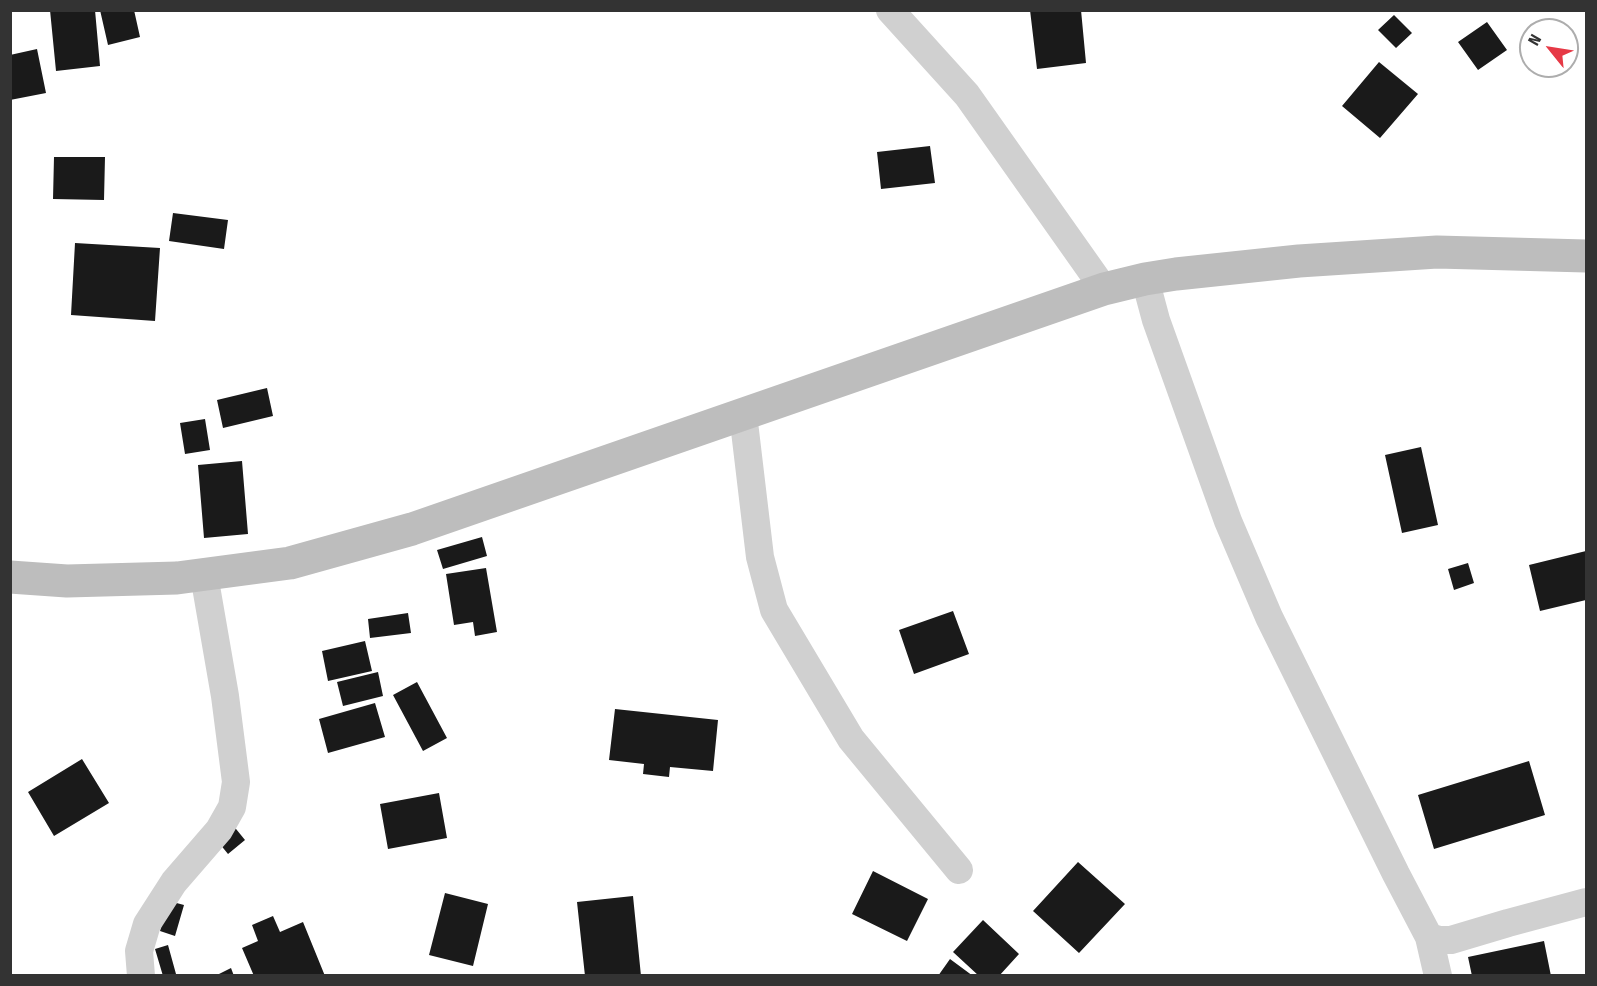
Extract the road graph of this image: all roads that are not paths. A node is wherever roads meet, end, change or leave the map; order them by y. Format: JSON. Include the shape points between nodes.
{"nodes":[{"id":1,"x":890,"y":10,"type":"edge"},
{"id":2,"x":1587,"y":256,"type":"edge"},
{"id":3,"x":1145,"y":279,"type":"junction"},
{"id":4,"x":1104,"y":289,"type":"junction"},
{"id":5,"x":743,"y":414,"type":"junction"},
{"id":6,"x":204,"y":575,"type":"junction"},
{"id":7,"x":10,"y":577,"type":"edge"},
{"id":8,"x":960,"y":870,"type":"dead end"},
{"id":9,"x":1587,"y":902,"type":"edge"},
{"id":10,"x":1429,"y":937,"type":"junction"},
{"id":11,"x":141,"y":975,"type":"edge"},
{"id":12,"x":1438,"y":975,"type":"edge"}],
"edges":[{"from":1,"to":4,"type":"street","via":[[968,95]]},
{"from":2,"to":3,"type":"main road","via":[[1437,252],[1299,261]]},
{"from":3,"to":4,"type":"main road"},
{"from":3,"to":10,"type":"street","via":[[1228,521],[1269,617]]},
{"from":4,"to":5,"type":"main road"},
{"from":5,"to":6,"type":"main road","via":[[412,529],[290,563]]},
{"from":5,"to":8,"type":"street","via":[[760,557],[774,610],[850,739]]},
{"from":6,"to":7,"type":"main road","via":[[68,581]]},
{"from":6,"to":11,"type":"street","via":[[236,782],[232,807],[219,830],[174,882],[147,924],[139,951]]},
{"from":9,"to":10,"type":"street","via":[[1451,940]]},
{"from":10,"to":12,"type":"street"}]}
